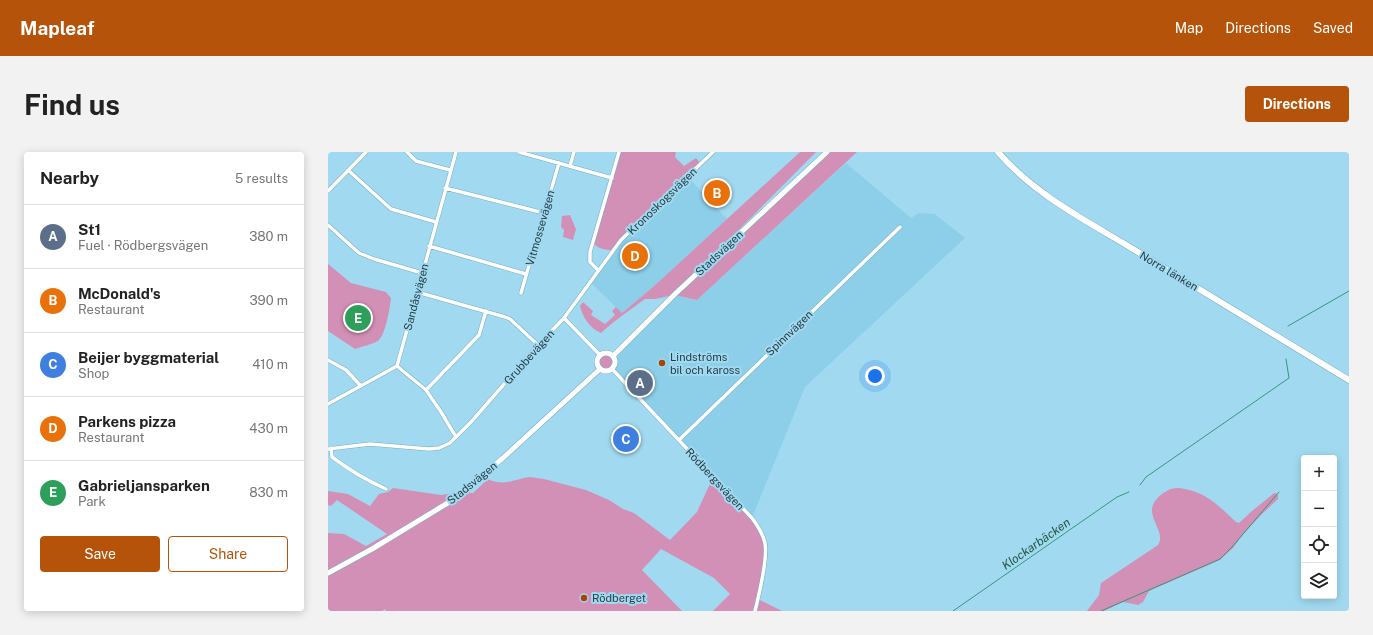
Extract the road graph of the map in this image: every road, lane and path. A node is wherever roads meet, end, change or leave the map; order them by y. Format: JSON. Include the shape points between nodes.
{"nodes":[{"id":1,"x":366,"y":152,"type":"edge"},
{"id":2,"x":407,"y":152,"type":"edge"},
{"id":3,"x":456,"y":152,"type":"edge"},
{"id":4,"x":519,"y":152,"type":"edge"},
{"id":5,"x":574,"y":152,"type":"edge"},
{"id":6,"x":619,"y":152,"type":"edge"},
{"id":7,"x":713,"y":152,"type":"edge"},
{"id":8,"x":827,"y":152,"type":"edge"},
{"id":9,"x":998,"y":152,"type":"edge"},
{"id":10,"x":559,"y":163,"type":"junction"},
{"id":11,"x":570,"y":166,"type":"junction"},
{"id":12,"x":348,"y":170,"type":"junction"},
{"id":13,"x":450,"y":170,"type":"junction"},
{"id":14,"x":612,"y":178,"type":"junction"},
{"id":15,"x":445,"y":188,"type":"junction"},
{"id":16,"x":328,"y":191,"type":"edge"},
{"id":17,"x":544,"y":213,"type":"junction"},
{"id":18,"x":436,"y":222,"type":"junction"},
{"id":19,"x":328,"y":224,"type":"edge"},
{"id":20,"x":900,"y":227,"type":"dead end"},
{"id":21,"x":429,"y":246,"type":"junction"},
{"id":22,"x":598,"y":270,"type":"junction"},
{"id":23,"x":422,"y":273,"type":"junction"},
{"id":24,"x":526,"y":274,"type":"junction"},
{"id":25,"x":417,"y":292,"type":"junction"},
{"id":26,"x":521,"y":292,"type":"dead end"},
{"id":27,"x":486,"y":311,"type":"junction"},
{"id":28,"x":564,"y":318,"type":"junction"},
{"id":29,"x":538,"y":345,"type":"junction"},
{"id":30,"x":600,"y":355,"type":"junction"},
{"id":31,"x":613,"y":356,"type":"junction"},
{"id":32,"x":328,"y":360,"type":"edge"},
{"id":33,"x":397,"y":366,"type":"junction"},
{"id":34,"x":600,"y":369,"type":"junction"},
{"id":35,"x":612,"y":369,"type":"junction"},
{"id":36,"x":1349,"y":380,"type":"edge"},
{"id":37,"x":362,"y":386,"type":"junction"},
{"id":38,"x":426,"y":390,"type":"junction"},
{"id":39,"x":328,"y":404,"type":"edge"},
{"id":40,"x":456,"y":437,"type":"junction"},
{"id":41,"x":679,"y":440,"type":"junction"},
{"id":42,"x":330,"y":448,"type":"edge"},
{"id":43,"x":386,"y":489,"type":"dead end"},
{"id":44,"x":328,"y":573,"type":"edge"},
{"id":45,"x":755,"y":611,"type":"edge"}],
"edges":[{"from":1,"to":12,"type":"street"},
{"from":2,"to":13,"type":"street","via":[[416,161]]},
{"from":3,"to":13,"type":"street","name":"Sandåsvägen"},
{"from":4,"to":10,"type":"street"},
{"from":5,"to":11,"type":"street"},
{"from":6,"to":14,"type":"street"},
{"from":7,"to":22,"type":"street","name":"Kronoskogsvägen","via":[[620,240]]},
{"from":8,"to":31,"type":"main road","name":"Stadsvägen","via":[[674,295]]},
{"from":9,"to":36,"type":"highway","name":"Norra länken","via":[[1046,195]]},
{"from":10,"to":11,"type":"street"},
{"from":10,"to":17,"type":"street","name":"Vitmossevägen"},
{"from":11,"to":14,"type":"street"},
{"from":12,"to":16,"type":"street"},
{"from":12,"to":18,"type":"street","via":[[391,209]]},
{"from":13,"to":15,"type":"street","name":"Sandåsvägen"},
{"from":14,"to":22,"type":"street","via":[[590,252],[590,262]]},
{"from":15,"to":17,"type":"street"},
{"from":15,"to":18,"type":"street","name":"Sandåsvägen"},
{"from":17,"to":24,"type":"street","name":"Vitmossevägen"},
{"from":18,"to":21,"type":"street","name":"Sandåsvägen"},
{"from":19,"to":23,"type":"street","via":[[359,252]]},
{"from":20,"to":41,"type":"street","name":"Spinnvägen"},
{"from":21,"to":23,"type":"street","name":"Sandåsvägen"},
{"from":21,"to":24,"type":"street"},
{"from":22,"to":28,"type":"street","name":"Grubbevägen"},
{"from":23,"to":25,"type":"street","name":"Sandåsvägen"},
{"from":24,"to":26,"type":"street","name":"Vitmossevägen"},
{"from":25,"to":27,"type":"street"},
{"from":25,"to":33,"type":"street","name":"Sandåsvägen"},
{"from":27,"to":29,"type":"street","via":[[510,319]]},
{"from":27,"to":38,"type":"street","via":[[479,335]]},
{"from":28,"to":29,"type":"street","name":"Grubbevägen"},
{"from":28,"to":30,"type":"street"},
{"from":29,"to":40,"type":"street","name":"Grubbevägen"},
{"from":30,"to":31,"type":"main road","via":[[608,353]]},
{"from":30,"to":34,"type":"main road","via":[[597,362]]},
{"from":31,"to":35,"type":"main road","via":[[615,362]]},
{"from":32,"to":37,"type":"street","via":[[346,370]]},
{"from":33,"to":37,"type":"street"},
{"from":33,"to":38,"type":"street"},
{"from":34,"to":35,"type":"main road"},
{"from":34,"to":44,"type":"main road","name":"Stadsvägen","via":[[503,458],[451,501]]},
{"from":35,"to":41,"type":"street","name":"Rödbergsvägen"},
{"from":37,"to":39,"type":"street"},
{"from":38,"to":40,"type":"street"},
{"from":40,"to":42,"type":"street","name":"Grubbevägen","via":[[450,443],[434,449],[370,444]]},
{"from":41,"to":45,"type":"street","name":"Rödbergsvägen","via":[[760,529],[765,544],[764,568]]},
{"from":42,"to":43,"type":"street","name":"Grubbevägen","via":[[332,457],[348,469]]}]}
